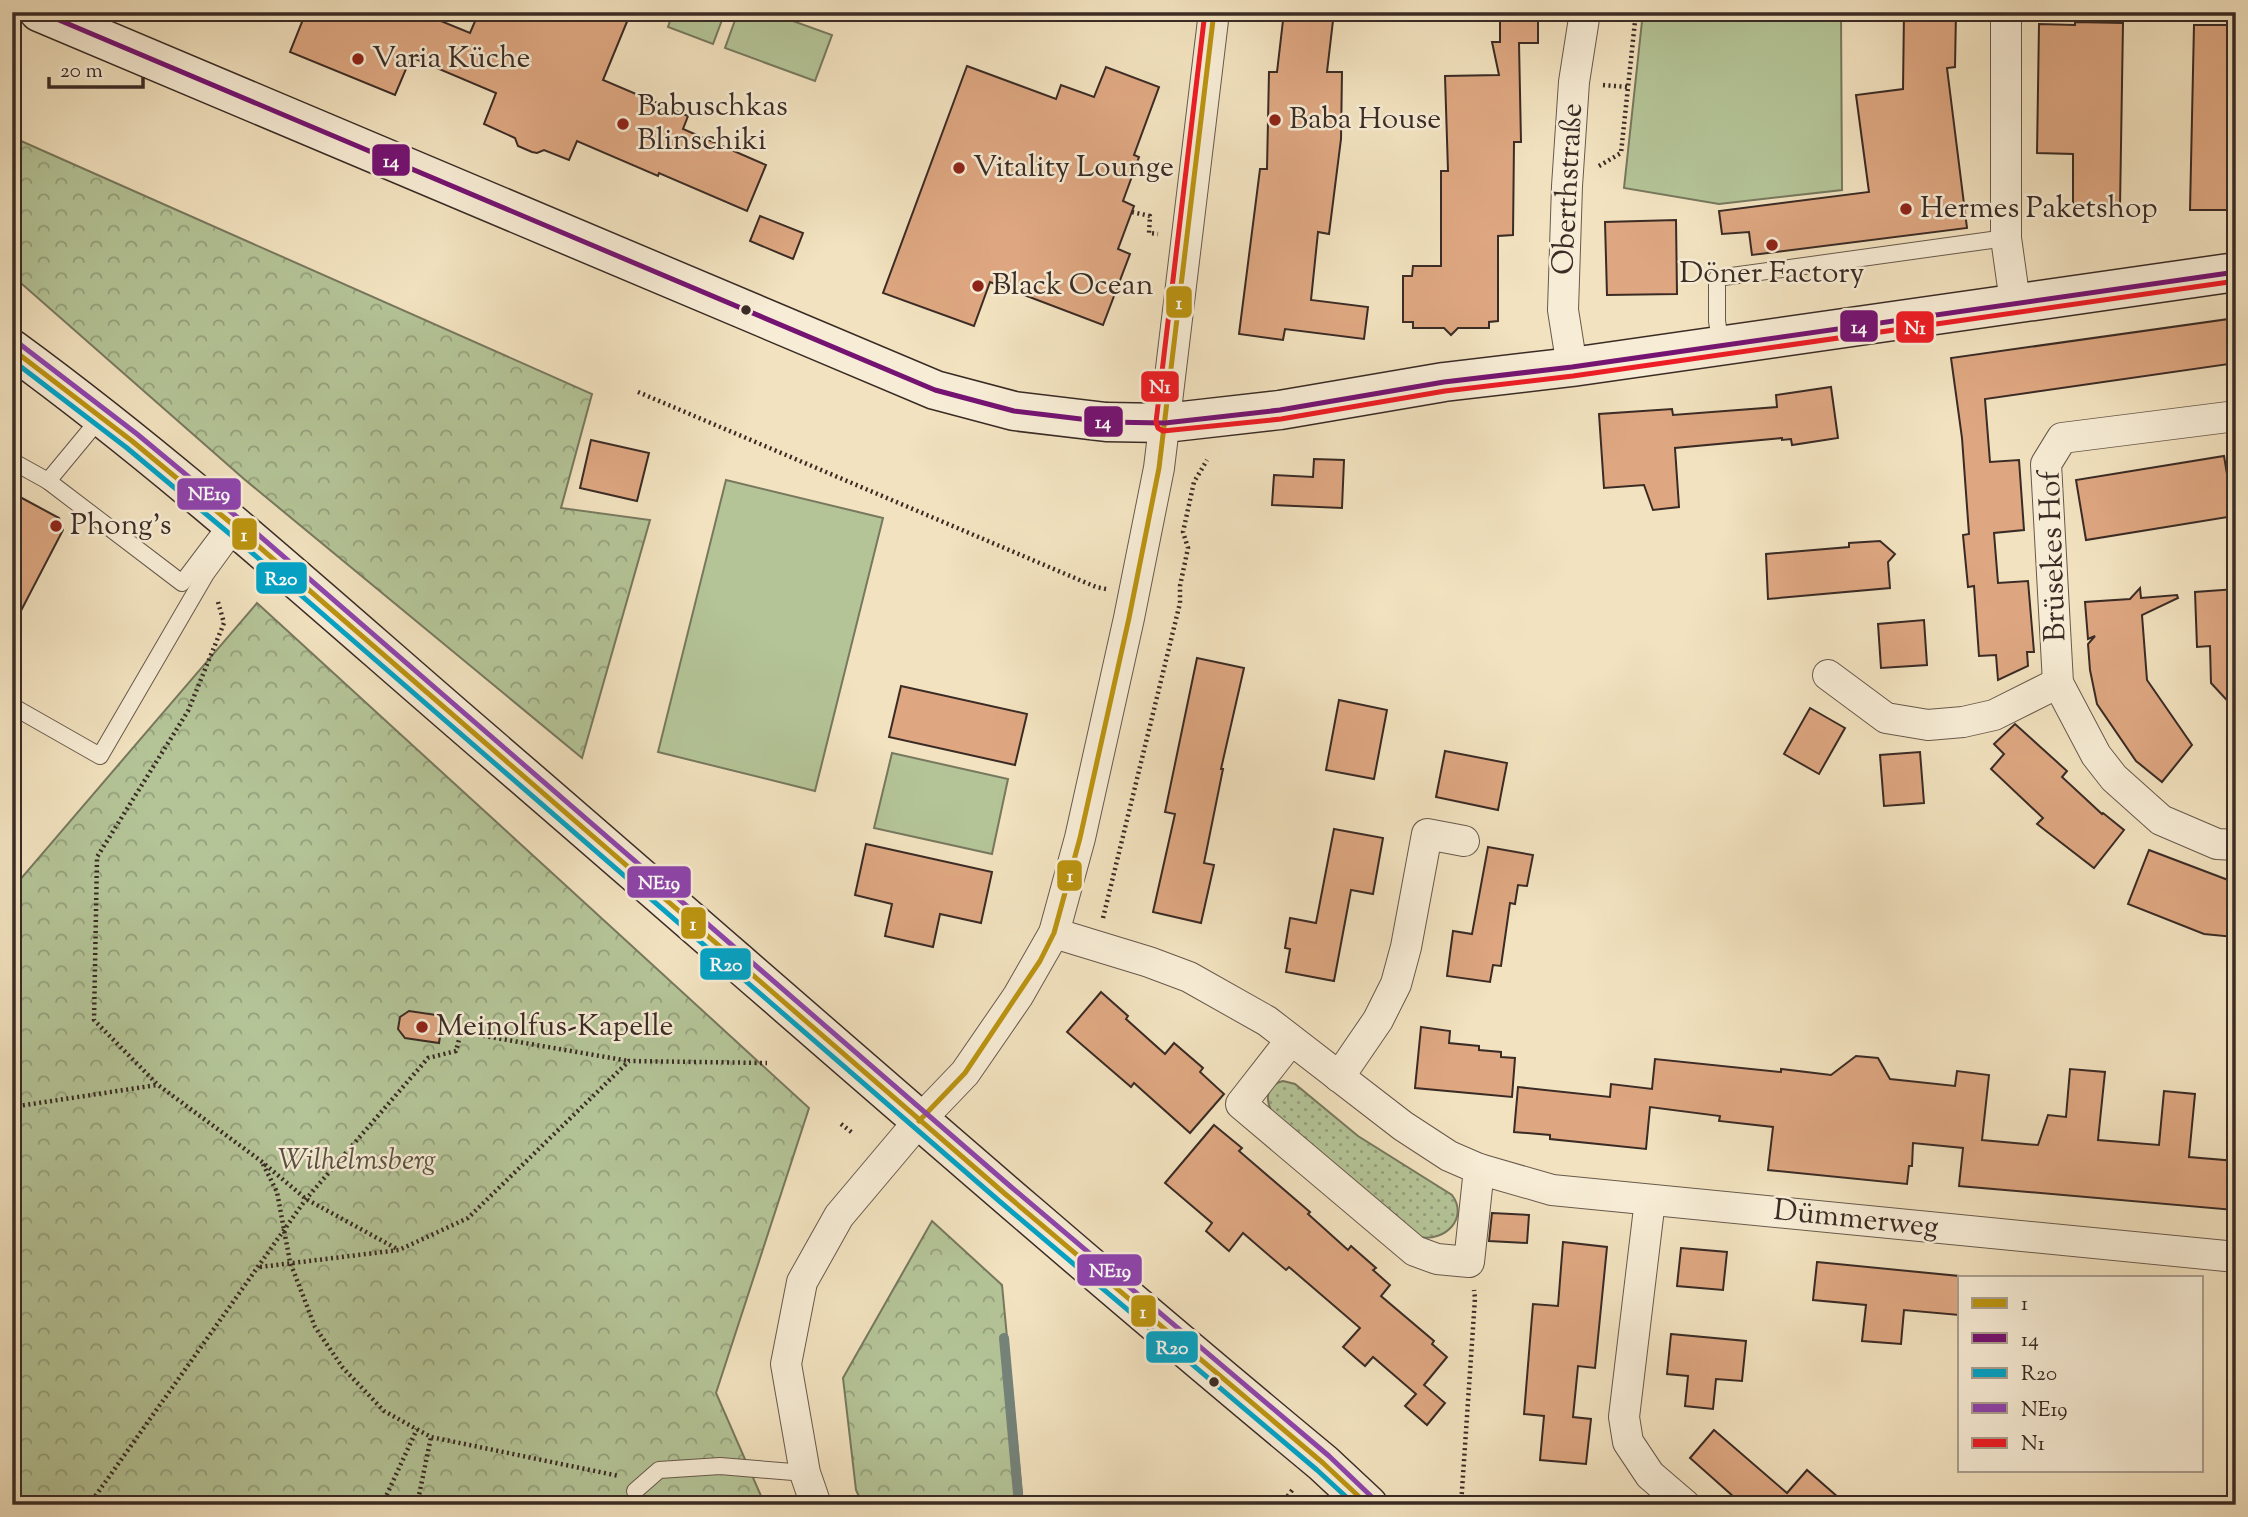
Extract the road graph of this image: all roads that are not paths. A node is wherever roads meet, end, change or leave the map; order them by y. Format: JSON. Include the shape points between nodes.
{"nodes":[{"id":1,"x":39,"y":12,"type":"edge"},
{"id":2,"x":1214,"y":12,"type":"edge"},
{"id":3,"x":1585,"y":12,"type":"edge"},
{"id":4,"x":2006,"y":12,"type":"edge"},
{"id":5,"x":2006,"y":238,"type":"junction"},
{"id":6,"x":2236,"y":272,"type":"edge"},
{"id":7,"x":2015,"y":302,"type":"junction"},
{"id":8,"x":1721,"y":345,"type":"junction"},
{"id":9,"x":12,"y":349,"type":"edge"},
{"id":10,"x":1572,"y":367,"type":"junction"},
{"id":11,"x":2236,"y":416,"type":"edge"},
{"id":12,"x":101,"y":417,"type":"junction"},
{"id":13,"x":1164,"y":423,"type":"junction"},
{"id":14,"x":12,"y":461,"type":"edge"},
{"id":15,"x":48,"y":481,"type":"junction"},
{"id":16,"x":233,"y":526,"type":"junction"},
{"id":17,"x":1828,"y":675,"type":"dead end"},
{"id":18,"x":2058,"y":683,"type":"junction"},
{"id":19,"x":12,"y":706,"type":"edge"},
{"id":20,"x":1464,"y":841,"type":"dead end"},
{"id":21,"x":2236,"y":845,"type":"edge"},
{"id":22,"x":1054,"y":933,"type":"junction"},
{"id":23,"x":1291,"y":1040,"type":"junction"},
{"id":24,"x":1339,"y":1077,"type":"junction"},
{"id":25,"x":919,"y":1121,"type":"junction"},
{"id":26,"x":1479,"y":1169,"type":"junction"},
{"id":27,"x":1650,"y":1200,"type":"junction"},
{"id":28,"x":2236,"y":1257,"type":"edge"},
{"id":29,"x":805,"y":1473,"type":"junction"},
{"id":30,"x":639,"y":1486,"type":"road end"},
{"id":31,"x":816,"y":1505,"type":"edge"},
{"id":32,"x":1368,"y":1505,"type":"edge"},
{"id":33,"x":1685,"y":1505,"type":"edge"}],
"edges":[{"from":1,"to":13,"type":"main road","via":[[935,390],[1014,411],[1106,422]]},
{"from":2,"to":13,"type":"street"},
{"from":3,"to":10,"type":"street","name":"Oberthstraße","via":[[1574,82],[1567,186],[1563,310]]},
{"from":4,"to":5,"type":"street"},
{"from":5,"to":7,"type":"street"},
{"from":5,"to":8,"type":"lane","via":[[1717,278]]},
{"from":6,"to":7,"type":"main road"},
{"from":7,"to":8,"type":"main road"},
{"from":8,"to":10,"type":"main road"},
{"from":9,"to":12,"type":"main road"},
{"from":10,"to":13,"type":"main road"},
{"from":11,"to":18,"type":"street","name":"Brüsekes Hof","via":[[2062,439],[2046,464]]},
{"from":12,"to":15,"type":"lane"},
{"from":12,"to":16,"type":"main road"},
{"from":13,"to":22,"type":"street","via":[[1134,596]]},
{"from":14,"to":15,"type":"lane"},
{"from":15,"to":16,"type":"lane","via":[[182,583]]},
{"from":16,"to":19,"type":"lane","via":[[100,757]]},
{"from":16,"to":25,"type":"main road"},
{"from":17,"to":18,"type":"street","name":"Brüsekes Hof","via":[[1886,718],[1928,725],[1994,715]]},
{"from":18,"to":21,"type":"street","name":"Brüsekes Hof","via":[[2096,755],[2114,778],[2161,820],[2217,844]]},
{"from":20,"to":24,"type":"street","via":[[1427,834],[1396,984]]},
{"from":22,"to":23,"type":"street","name":"Dümmerweg","via":[[1189,977],[1267,1021]]},
{"from":22,"to":25,"type":"street","via":[[965,1073]]},
{"from":23,"to":24,"type":"street","name":"Dümmerweg"},
{"from":23,"to":26,"type":"street","via":[[1241,1104],[1415,1251],[1469,1262]]},
{"from":24,"to":26,"type":"street","name":"Dümmerweg","via":[[1403,1126]]},
{"from":25,"to":29,"type":"street","via":[[839,1216],[802,1282],[786,1364]]},
{"from":25,"to":32,"type":"main road"},
{"from":26,"to":27,"type":"street","name":"Dümmerweg","via":[[1552,1191]]},
{"from":27,"to":28,"type":"street","name":"Dümmerweg"},
{"from":27,"to":33,"type":"street","via":[[1624,1417],[1628,1443],[1650,1475]]},
{"from":29,"to":30,"type":"lane","via":[[720,1466],[659,1470]]},
{"from":29,"to":31,"type":"street"}]}
